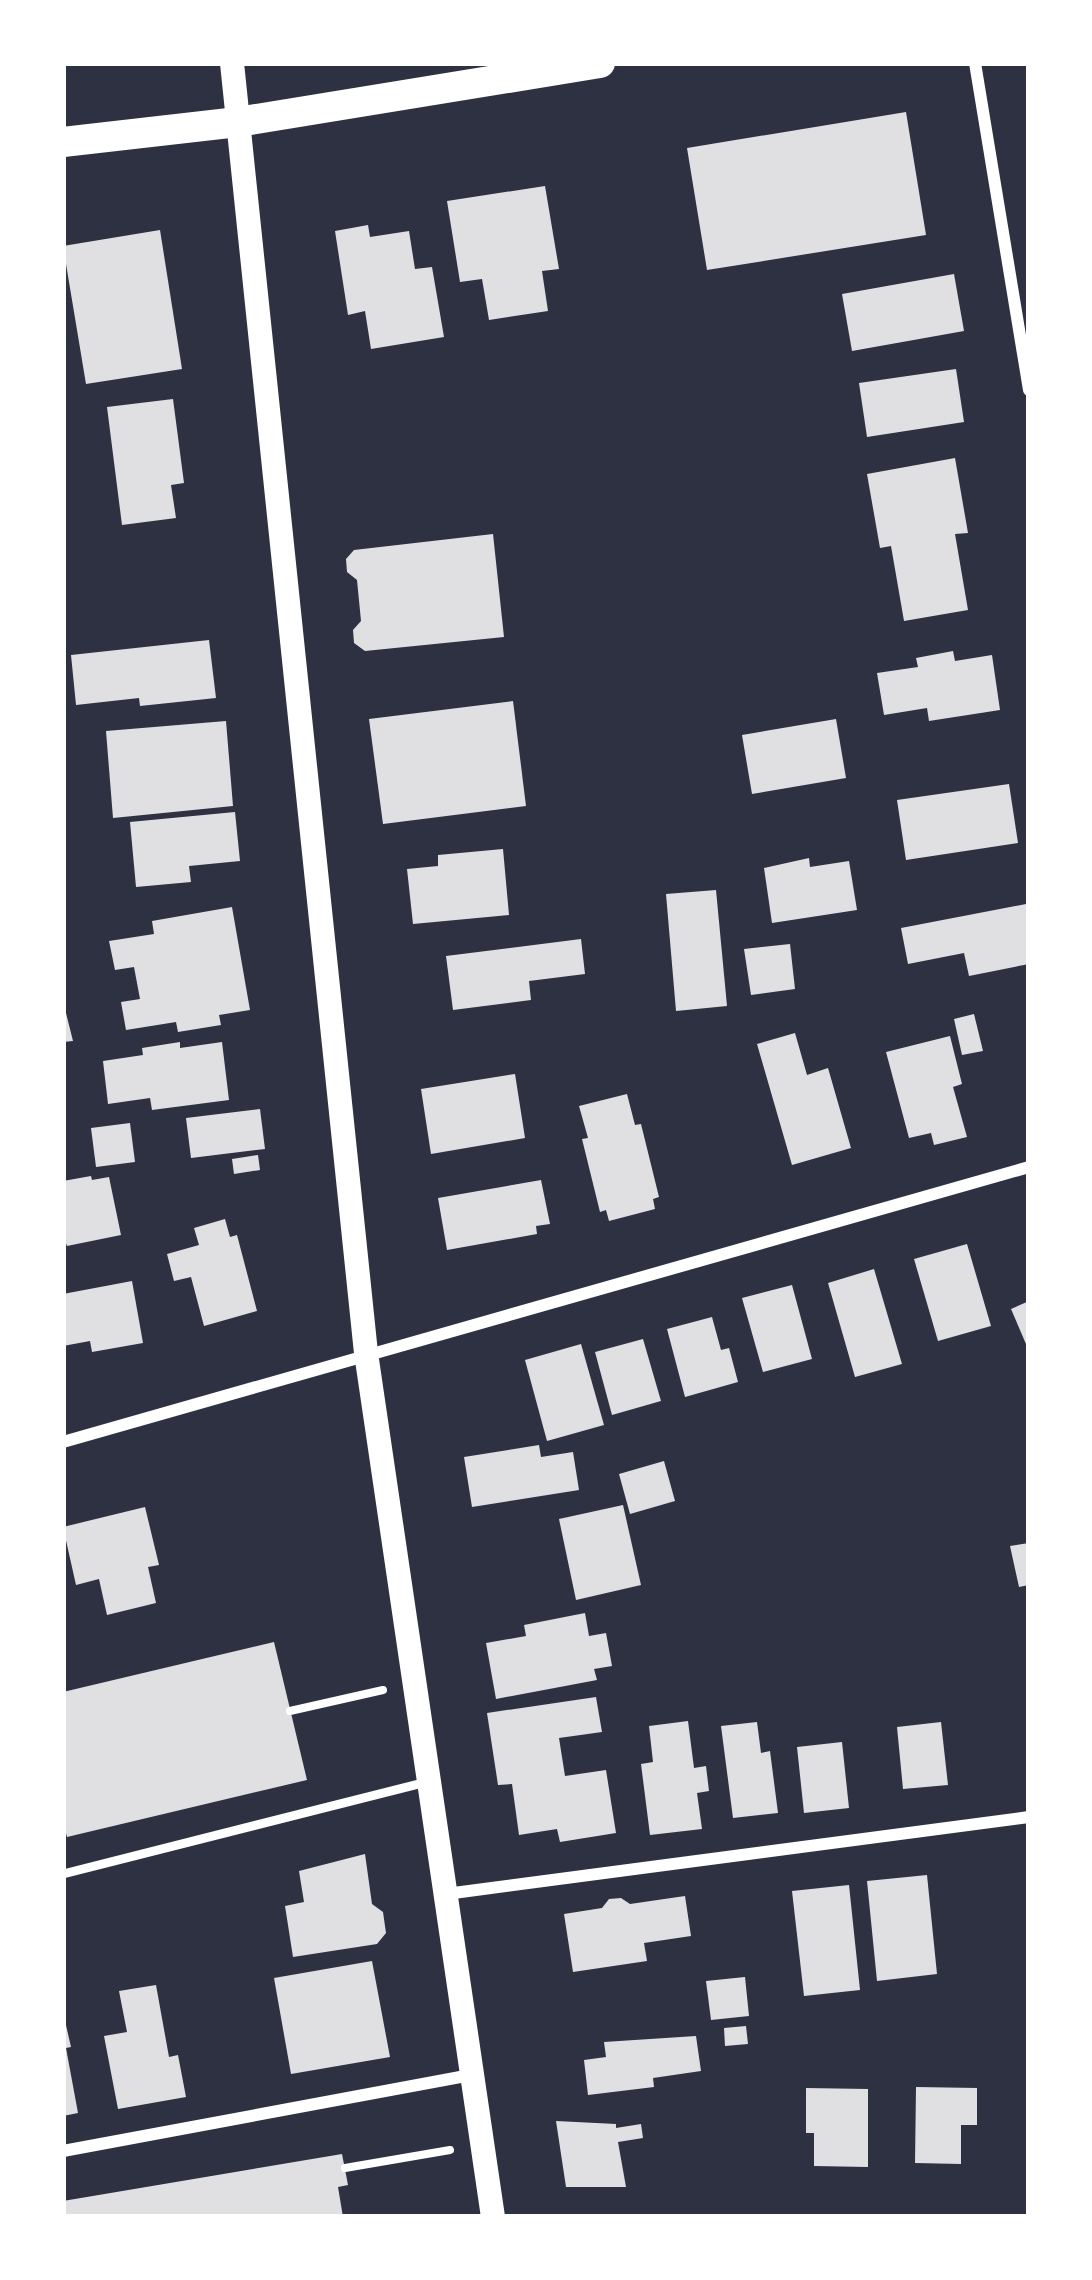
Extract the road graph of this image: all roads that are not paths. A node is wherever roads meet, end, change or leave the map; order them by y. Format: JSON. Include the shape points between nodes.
{"nodes":[{"id":1,"x":232,"y":63,"type":"edge"},
{"id":2,"x":600,"y":63,"type":"edge"},
{"id":3,"x":975,"y":63,"type":"edge"},
{"id":4,"x":238,"y":122,"type":"junction"},
{"id":5,"x":63,"y":142,"type":"edge"},
{"id":6,"x":1029,"y":390,"type":"edge"},
{"id":7,"x":1029,"y":1167,"type":"edge"},
{"id":8,"x":366,"y":1353,"type":"junction"},
{"id":9,"x":63,"y":1442,"type":"edge"},
{"id":10,"x":428,"y":1782,"type":"junction"},
{"id":11,"x":1029,"y":1817,"type":"edge"},
{"id":12,"x":63,"y":1874,"type":"edge"},
{"id":13,"x":445,"y":1894,"type":"junction"},
{"id":14,"x":471,"y":2075,"type":"junction"},
{"id":15,"x":63,"y":2151,"type":"edge"},
{"id":16,"x":493,"y":2217,"type":"edge"}],
"edges":[{"from":1,"to":4,"type":"main road"},
{"from":2,"to":4,"type":"main road"},
{"from":3,"to":6,"type":"street"},
{"from":4,"to":5,"type":"main road"},
{"from":4,"to":8,"type":"main road"},
{"from":7,"to":8,"type":"street"},
{"from":8,"to":9,"type":"street"},
{"from":8,"to":10,"type":"main road"},
{"from":10,"to":12,"type":"lane"},
{"from":10,"to":13,"type":"main road"},
{"from":11,"to":13,"type":"street"},
{"from":13,"to":14,"type":"main road"},
{"from":14,"to":15,"type":"street"},
{"from":14,"to":16,"type":"main road"}]}
